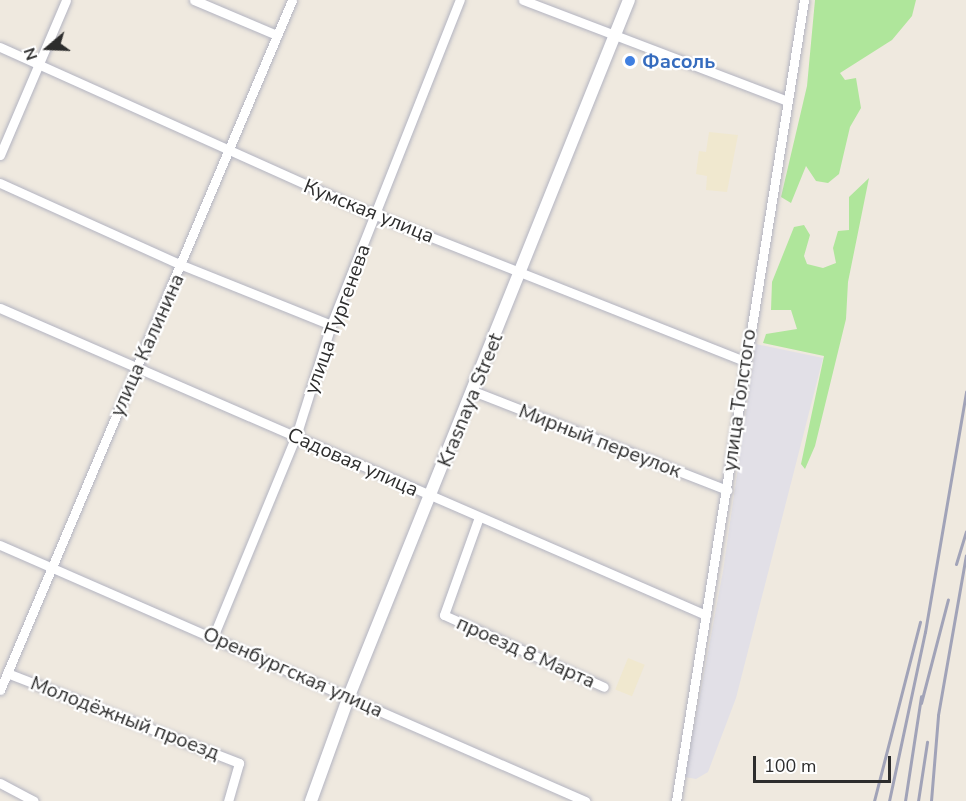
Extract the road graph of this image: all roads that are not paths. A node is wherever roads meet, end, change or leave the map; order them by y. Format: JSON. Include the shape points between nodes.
{"nodes":[{"id":1,"x":66,"y":0,"type":"edge"},
{"id":2,"x":194,"y":0,"type":"edge"},
{"id":3,"x":292,"y":0,"type":"edge"},
{"id":4,"x":460,"y":0,"type":"edge"},
{"id":5,"x":523,"y":0,"type":"edge"},
{"id":6,"x":630,"y":0,"type":"edge"},
{"id":7,"x":804,"y":0,"type":"edge"},
{"id":8,"x":616,"y":34,"type":"junction"},
{"id":9,"x":277,"y":36,"type":"junction"},
{"id":10,"x":0,"y":47,"type":"edge"},
{"id":11,"x":40,"y":64,"type":"junction"},
{"id":12,"x":785,"y":100,"type":"junction"},
{"id":13,"x":230,"y":153,"type":"junction"},
{"id":14,"x":0,"y":155,"type":"edge"},
{"id":15,"x":0,"y":183,"type":"edge"},
{"id":16,"x":376,"y":215,"type":"junction"},
{"id":17,"x":182,"y":265,"type":"junction"},
{"id":18,"x":521,"y":273,"type":"junction"},
{"id":19,"x":0,"y":308,"type":"edge"},
{"id":20,"x":331,"y":325,"type":"junction"},
{"id":21,"x":744,"y":361,"type":"junction"},
{"id":22,"x":136,"y":369,"type":"junction"},
{"id":23,"x":473,"y":391,"type":"junction"},
{"id":24,"x":296,"y":436,"type":"junction"},
{"id":25,"x":727,"y":490,"type":"junction"},
{"id":26,"x":432,"y":496,"type":"junction"},
{"id":27,"x":479,"y":517,"type":"junction"},
{"id":28,"x":0,"y":545,"type":"edge"},
{"id":29,"x":51,"y":567,"type":"junction"},
{"id":30,"x":706,"y":615,"type":"junction"},
{"id":31,"x":213,"y":637,"type":"junction"},
{"id":32,"x":7,"y":673,"type":"junction"},
{"id":33,"x":604,"y":687,"type":"dead end"},
{"id":34,"x":0,"y":690,"type":"edge"},
{"id":35,"x":349,"y":696,"type":"junction"},
{"id":36,"x":0,"y":783,"type":"edge"},
{"id":37,"x":30,"y":800,"type":"edge"},
{"id":38,"x":228,"y":801,"type":"edge"},
{"id":39,"x":311,"y":801,"type":"edge"},
{"id":40,"x":585,"y":801,"type":"edge"},
{"id":41,"x":676,"y":801,"type":"edge"}],
"edges":[{"from":1,"to":11,"type":"street"},
{"from":2,"to":9,"type":"street"},
{"from":3,"to":9,"type":"street","name":"улица Калинина"},
{"from":4,"to":16,"type":"street","name":"улица Тургенева"},
{"from":5,"to":8,"type":"street"},
{"from":6,"to":8,"type":"street","name":"Krasnaya Street"},
{"from":7,"to":12,"type":"street","name":"улица Толстого"},
{"from":8,"to":12,"type":"street"},
{"from":8,"to":18,"type":"street","name":"Krasnaya Street"},
{"from":9,"to":13,"type":"street","name":"улица Калинина"},
{"from":10,"to":11,"type":"street","name":"Кумская улица"},
{"from":11,"to":13,"type":"street","name":"Кумская улица"},
{"from":11,"to":14,"type":"street"},
{"from":12,"to":21,"type":"street","name":"улица Толстого"},
{"from":13,"to":16,"type":"street","name":"Кумская улица"},
{"from":13,"to":17,"type":"street","name":"улица Калинина"},
{"from":15,"to":17,"type":"street"},
{"from":16,"to":18,"type":"street","name":"Кумская улица"},
{"from":16,"to":20,"type":"street","name":"улица Тургенева"},
{"from":17,"to":20,"type":"street"},
{"from":17,"to":22,"type":"street","name":"улица Калинина"},
{"from":18,"to":21,"type":"street","name":"Кумская улица"},
{"from":18,"to":23,"type":"street","name":"Krasnaya Street"},
{"from":19,"to":22,"type":"street","name":"Садовая улица"},
{"from":20,"to":24,"type":"street","name":"улица Тургенева"},
{"from":21,"to":25,"type":"street","name":"улица Толстого"},
{"from":22,"to":24,"type":"street","name":"Садовая улица"},
{"from":22,"to":29,"type":"street","name":"улица Калинина"},
{"from":23,"to":25,"type":"street","name":"Мирный переулок"},
{"from":23,"to":26,"type":"street","name":"Krasnaya Street"},
{"from":24,"to":26,"type":"street","name":"Садовая улица"},
{"from":24,"to":31,"type":"street","name":"улица Тургенева"},
{"from":25,"to":30,"type":"street","name":"улица Толстого"},
{"from":26,"to":27,"type":"street","name":"Садовая улица"},
{"from":26,"to":35,"type":"street","name":"Krasnaya Street"},
{"from":27,"to":30,"type":"street","name":"Садовая улица"},
{"from":27,"to":33,"type":"street","name":"проезд 8 Марта","via":[[444,615]]},
{"from":28,"to":29,"type":"street","name":"Оренбургская улица"},
{"from":29,"to":31,"type":"street","name":"Оренбургская улица"},
{"from":29,"to":32,"type":"street","name":"улица Калинина"},
{"from":30,"to":41,"type":"street","name":"улица Толстого"},
{"from":31,"to":35,"type":"street","name":"Оренбургская улица"},
{"from":32,"to":34,"type":"street","name":"улица Калинина"},
{"from":32,"to":38,"type":"street","name":"Молодёжный проезд","via":[[239,763]]},
{"from":35,"to":39,"type":"street","name":"Krasnaya Street"},
{"from":35,"to":40,"type":"street","name":"Оренбургская улица"},
{"from":36,"to":37,"type":"street"}]}
